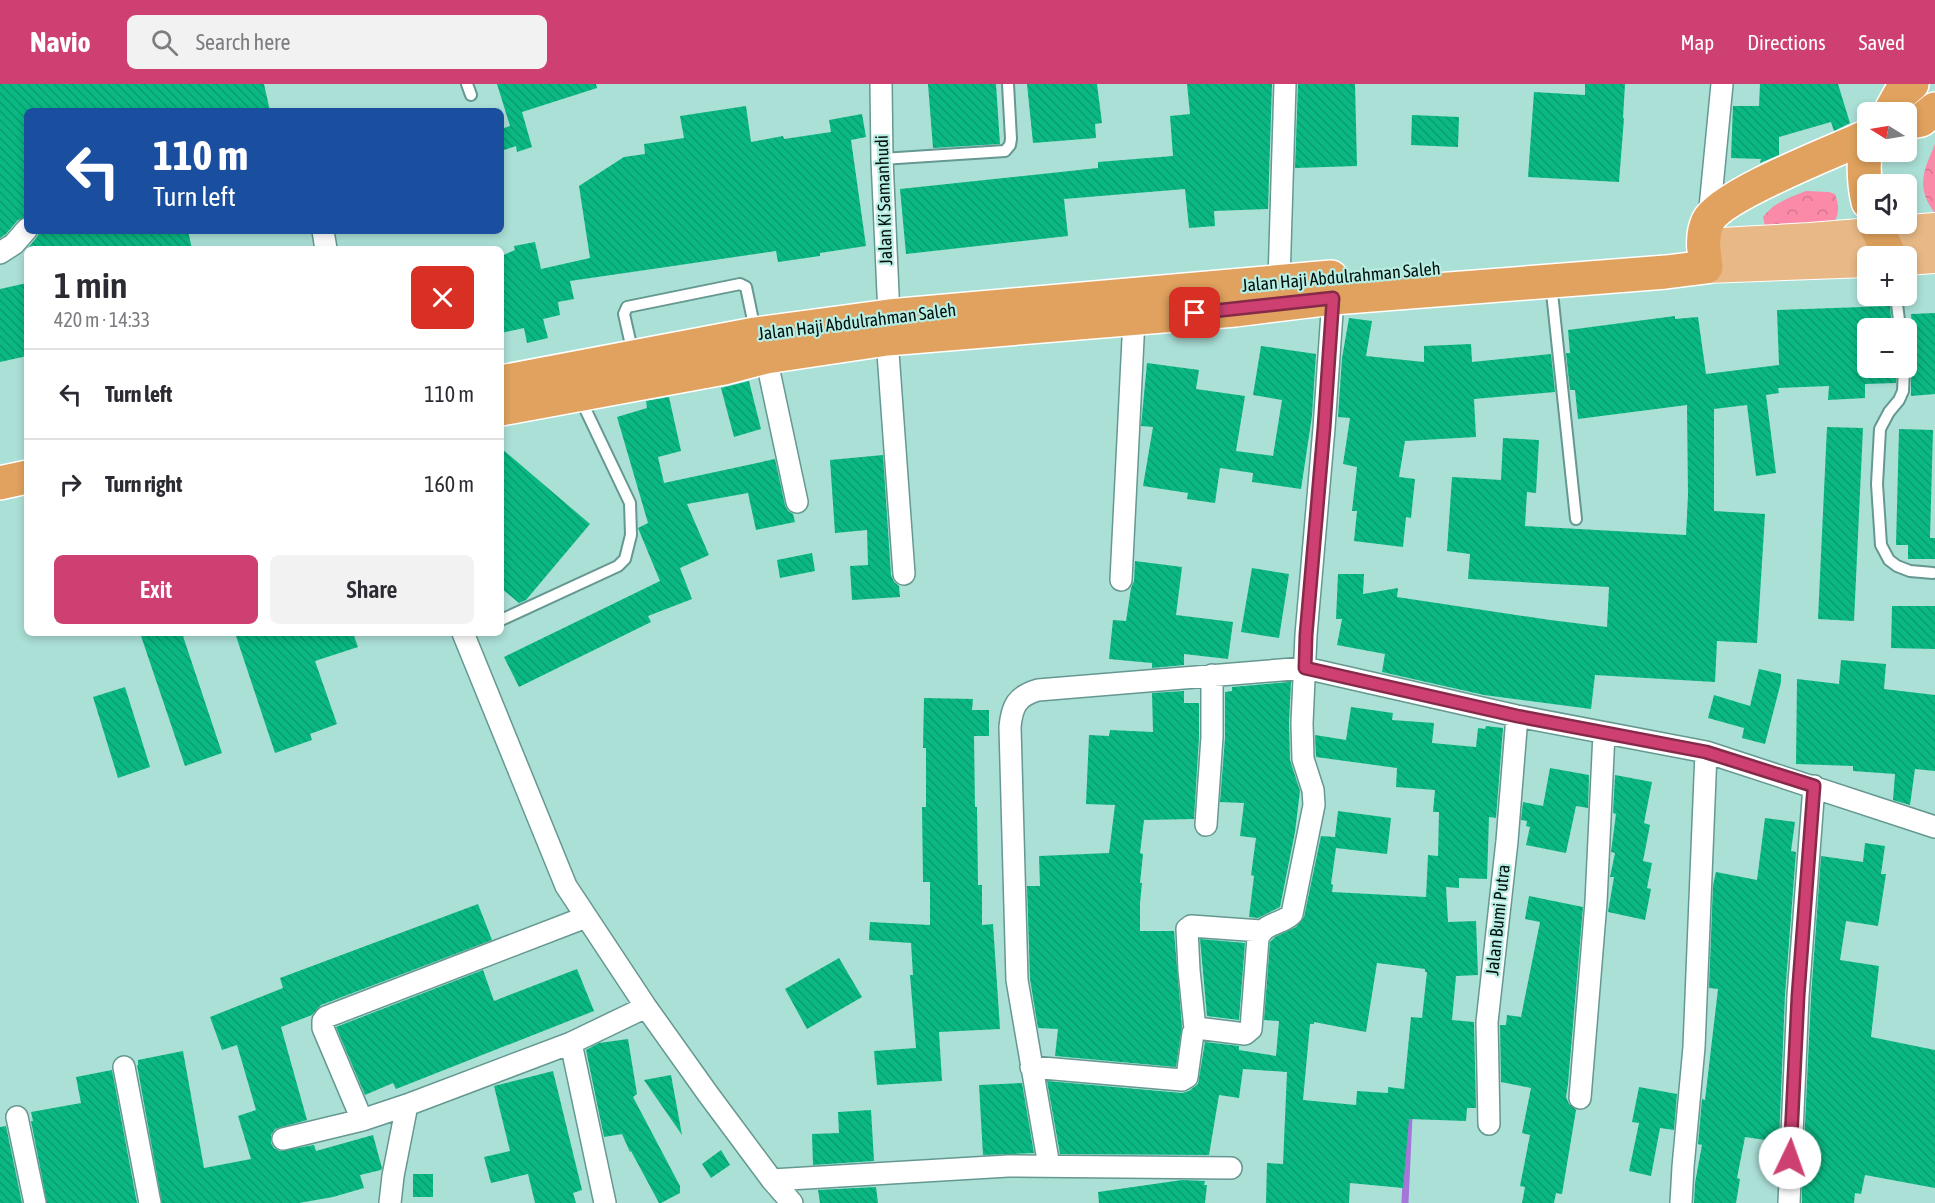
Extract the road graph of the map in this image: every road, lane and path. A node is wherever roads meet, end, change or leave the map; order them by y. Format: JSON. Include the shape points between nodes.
{"nodes":[{"id":1,"x":881,"y":84,"type":"edge"},
{"id":2,"x":1008,"y":84,"type":"edge"},
{"id":3,"x":1285,"y":84,"type":"edge"},
{"id":4,"x":1722,"y":84,"type":"edge"},
{"id":5,"x":1912,"y":84,"type":"edge"},
{"id":6,"x":1896,"y":102,"type":"edge"},
{"id":7,"x":1935,"y":109,"type":"edge"},
{"id":8,"x":1917,"y":121,"type":"edge"},
{"id":9,"x":1857,"y":141,"type":"edge"},
{"id":10,"x":882,"y":159,"type":"junction"},
{"id":11,"x":1935,"y":229,"type":"edge"},
{"id":12,"x":24,"y":232,"type":"edge"},
{"id":13,"x":1706,"y":243,"type":"junction"},
{"id":14,"x":1878,"y":243,"type":"edge"},
{"id":15,"x":0,"y":253,"type":"edge"},
{"id":16,"x":1935,"y":257,"type":"edge"},
{"id":17,"x":1917,"y":258,"type":"edge"},
{"id":18,"x":1550,"y":280,"type":"junction"},
{"id":19,"x":1279,"y":281,"type":"junction"},
{"id":20,"x":1333,"y":298,"type":"junction"},
{"id":21,"x":1134,"y":319,"type":"junction"},
{"id":22,"x":888,"y":328,"type":"junction"},
{"id":23,"x":761,"y":346,"type":"junction"},
{"id":24,"x":633,"y":358,"type":"junction"},
{"id":25,"x":1904,"y":378,"type":"edge"},
{"id":26,"x":504,"y":381,"type":"edge"},
{"id":27,"x":579,"y":396,"type":"junction"},
{"id":28,"x":504,"y":408,"type":"edge"},
{"id":29,"x":24,"y":478,"type":"edge"},
{"id":30,"x":0,"y":483,"type":"edge"},
{"id":31,"x":24,"y":502,"type":"edge"},
{"id":32,"x":797,"y":502,"type":"dead end"},
{"id":33,"x":0,"y":506,"type":"edge"},
{"id":34,"x":1576,"y":519,"type":"dead end"},
{"id":35,"x":1933,"y":573,"type":"dead end"},
{"id":36,"x":904,"y":574,"type":"dead end"},
{"id":37,"x":1121,"y":580,"type":"dead end"},
{"id":38,"x":504,"y":619,"type":"edge"},
{"id":39,"x":467,"y":636,"type":"edge"},
{"id":40,"x":1305,"y":668,"type":"junction"},
{"id":41,"x":1212,"y":675,"type":"junction"},
{"id":42,"x":1517,"y":716,"type":"junction"},
{"id":43,"x":1604,"y":733,"type":"junction"},
{"id":44,"x":1706,"y":752,"type":"junction"},
{"id":45,"x":1814,"y":786,"type":"junction"},
{"id":46,"x":1206,"y":825,"type":"dead end"},
{"id":47,"x":1935,"y":827,"type":"edge"},
{"id":48,"x":586,"y":916,"type":"junction"},
{"id":49,"x":1261,"y":931,"type":"junction"},
{"id":50,"x":646,"y":1007,"type":"junction"},
{"id":51,"x":1195,"y":1029,"type":"junction"},
{"id":52,"x":571,"y":1043,"type":"junction"},
{"id":53,"x":124,"y":1067,"type":"dead end"},
{"id":54,"x":1031,"y":1067,"type":"junction"},
{"id":55,"x":1580,"y":1098,"type":"dead end"},
{"id":56,"x":407,"y":1105,"type":"junction"},
{"id":57,"x":17,"y":1117,"type":"dead end"},
{"id":58,"x":362,"y":1120,"type":"junction"},
{"id":59,"x":1489,"y":1124,"type":"dead end"},
{"id":60,"x":283,"y":1139,"type":"dead end"},
{"id":61,"x":1049,"y":1166,"type":"junction"},
{"id":62,"x":1231,"y":1167,"type":"dead end"},
{"id":63,"x":772,"y":1180,"type":"junction"},
{"id":64,"x":35,"y":1203,"type":"edge"},
{"id":65,"x":150,"y":1203,"type":"edge"},
{"id":66,"x":390,"y":1203,"type":"edge"},
{"id":67,"x":605,"y":1203,"type":"edge"},
{"id":68,"x":792,"y":1203,"type":"edge"},
{"id":69,"x":1681,"y":1203,"type":"edge"},
{"id":70,"x":1789,"y":1203,"type":"edge"}],
"edges":[{"from":1,"to":10,"type":"street","name":"Jalan Ki Samanhudi"},
{"from":2,"to":10,"type":"lane","via":[[1011,139],[1005,151]]},
{"from":3,"to":19,"type":"street"},
{"from":4,"to":13,"type":"street"},
{"from":5,"to":6,"type":"highway"},
{"from":7,"to":8,"type":"highway"},
{"from":9,"to":13,"type":"highway","via":[[1730,201]]},
{"from":10,"to":22,"type":"street","name":"Jalan Ki Samanhudi"},
{"from":11,"to":14,"type":"main road","name":"Jalan Haji Abdulrahman Saleh"},
{"from":12,"to":15,"type":"street"},
{"from":13,"to":14,"type":"main road","name":"Jalan Haji Abdulrahman Saleh","via":[[1810,239]]},
{"from":13,"to":18,"type":"highway","name":"Jalan Haji Abdulrahman Saleh"},
{"from":13,"to":19,"type":"highway","name":"Jalan Haji Abdulrahman Saleh"},
{"from":16,"to":17,"type":"main road"},
{"from":18,"to":20,"type":"highway","name":"Jalan Haji Abdulrahman Saleh"},
{"from":18,"to":34,"type":"lane"},
{"from":19,"to":22,"type":"highway","name":"Jalan Haji Abdulrahman Saleh"},
{"from":20,"to":21,"type":"highway","name":"Jalan Haji Abdulrahman Saleh"},
{"from":20,"to":40,"type":"street"},
{"from":21,"to":22,"type":"highway","name":"Jalan Haji Abdulrahman Saleh"},
{"from":21,"to":37,"type":"street"},
{"from":22,"to":23,"type":"highway","name":"Jalan Haji Abdulrahman Saleh"},
{"from":22,"to":36,"type":"street","name":"Jalan Ki Samanhudi"},
{"from":23,"to":24,"type":"highway","name":"Jalan Haji Abdulrahman Saleh"},
{"from":23,"to":24,"type":"lane","via":[[746,287],[740,284],[627,307],[624,314]]},
{"from":23,"to":27,"type":"highway","name":"Jalan Haji Abdulrahman Saleh","via":[[724,368]]},
{"from":23,"to":32,"type":"street"},
{"from":24,"to":26,"type":"highway","name":"Jalan Haji Abdulrahman Saleh"},
{"from":25,"to":35,"type":"lane","via":[[1899,400],[1880,429],[1876,484],[1881,545],[1897,566]]},
{"from":27,"to":28,"type":"highway","name":"Jalan Haji Abdulrahman Saleh"},
{"from":27,"to":38,"type":"lane","via":[[630,503],[631,536],[625,559],[618,566]]},
{"from":29,"to":30,"type":"highway"},
{"from":31,"to":33,"type":"highway"},
{"from":39,"to":48,"type":"street","via":[[566,886]]},
{"from":40,"to":41,"type":"street"},
{"from":40,"to":42,"type":"street"},
{"from":40,"to":49,"type":"street","via":[[1303,759],[1314,805],[1292,914]]},
{"from":41,"to":46,"type":"street"},
{"from":41,"to":54,"type":"street","via":[[1038,690],[1026,693],[1011,712],[1017,980]]},
{"from":42,"to":43,"type":"street"},
{"from":42,"to":59,"type":"street","name":"Jalan Bumi Putra","via":[[1487,1022]]},
{"from":43,"to":44,"type":"street"},
{"from":43,"to":55,"type":"street","via":[[1596,902]]},
{"from":44,"to":45,"type":"street"},
{"from":44,"to":69,"type":"street","via":[[1694,1047]]},
{"from":45,"to":47,"type":"street"},
{"from":45,"to":70,"type":"street","via":[[1798,996]]},
{"from":48,"to":50,"type":"street"},
{"from":48,"to":58,"type":"street","via":[[326,1017],[323,1028]]},
{"from":49,"to":51,"type":"street","via":[[1251,1029],[1245,1034]]},
{"from":49,"to":51,"type":"street","via":[[1191,926],[1187,929]]},
{"from":50,"to":52,"type":"street"},
{"from":50,"to":63,"type":"street"},
{"from":51,"to":54,"type":"street","via":[[1187,1077],[1182,1080]]},
{"from":52,"to":56,"type":"street"},
{"from":52,"to":67,"type":"street"},
{"from":53,"to":65,"type":"street"},
{"from":54,"to":61,"type":"street"},
{"from":56,"to":58,"type":"street"},
{"from":56,"to":66,"type":"street"},
{"from":57,"to":64,"type":"street"},
{"from":58,"to":60,"type":"street"},
{"from":61,"to":62,"type":"street"},
{"from":61,"to":63,"type":"street"},
{"from":63,"to":68,"type":"street"}]}
